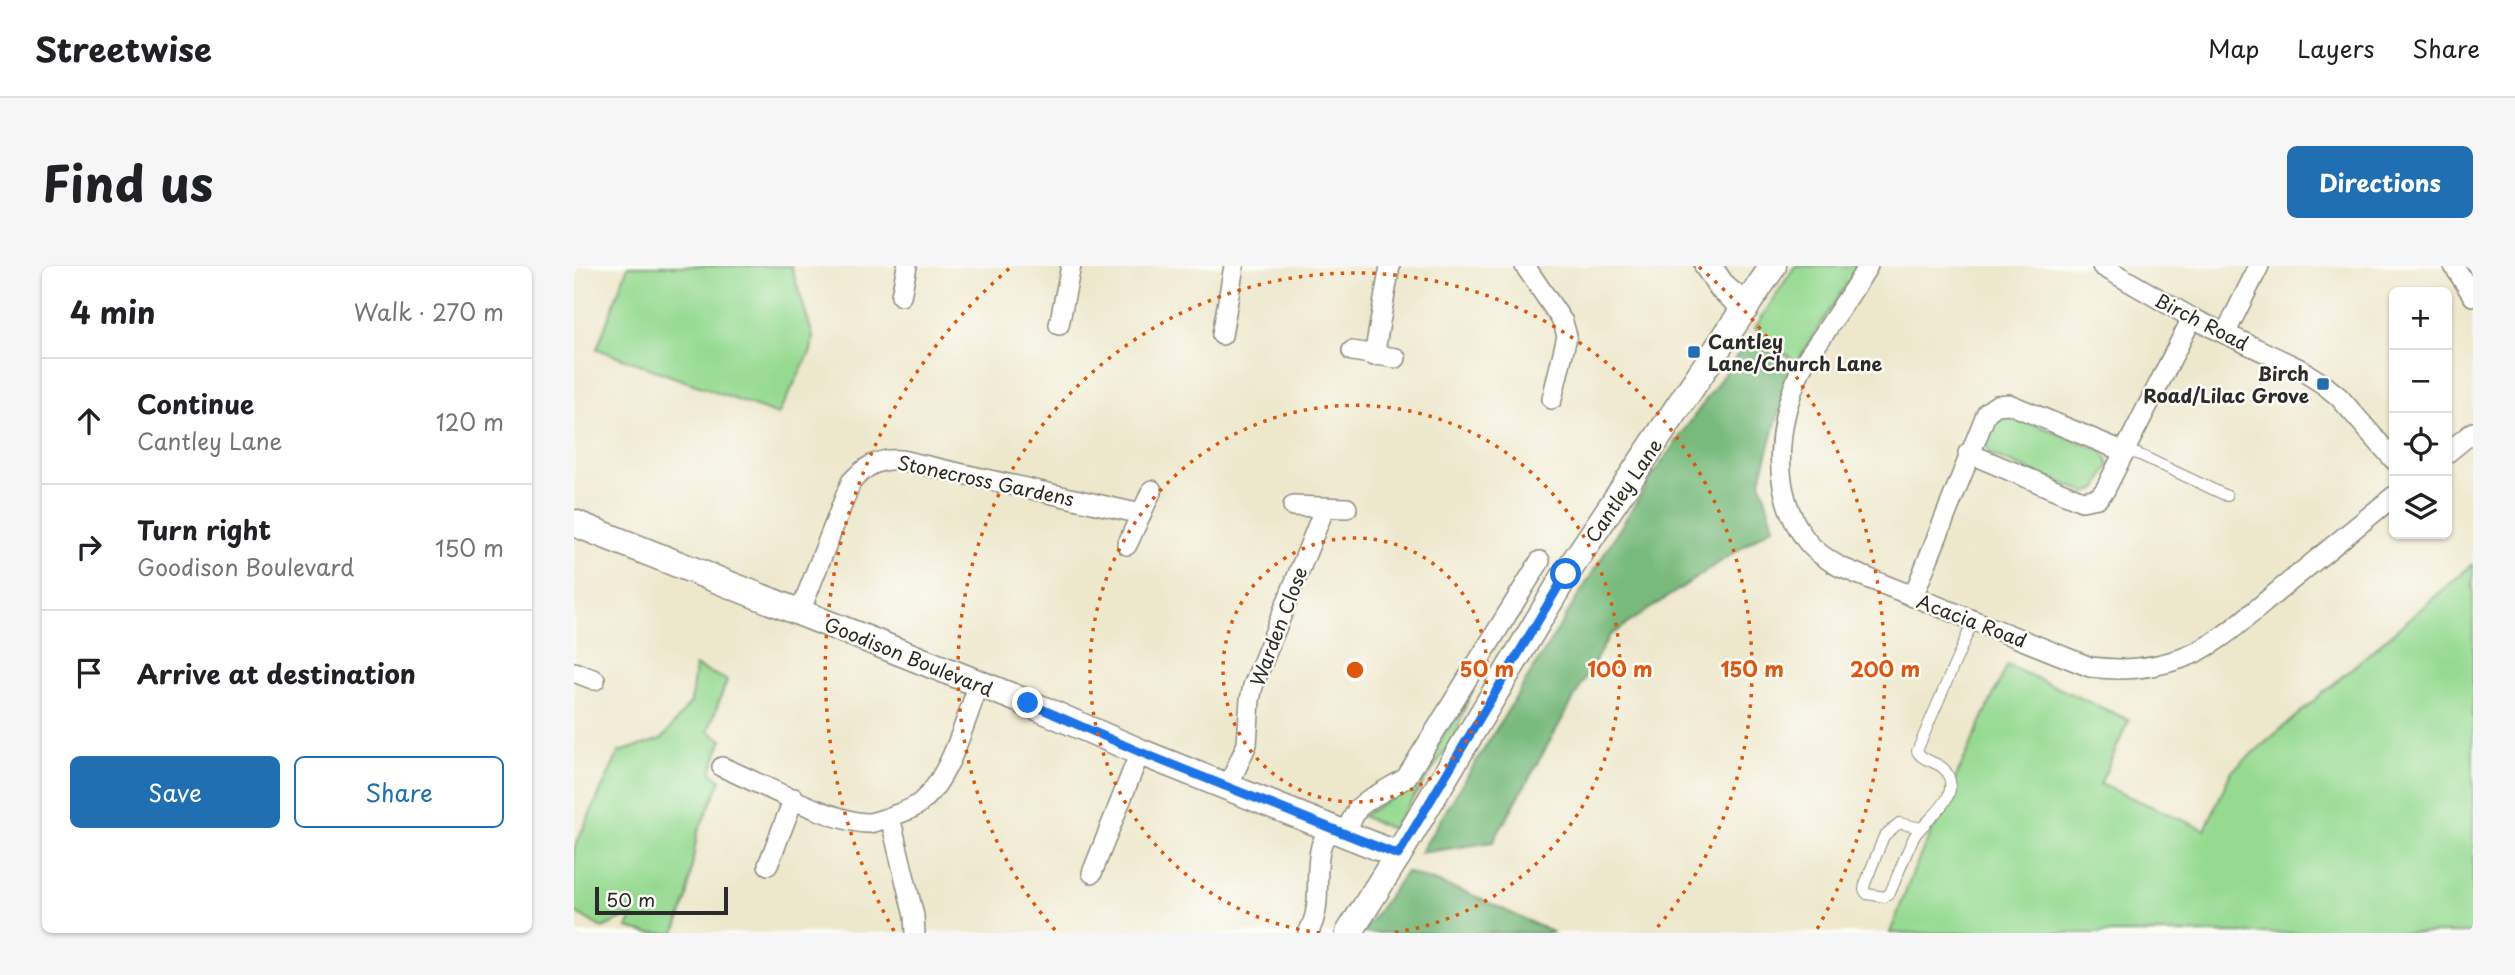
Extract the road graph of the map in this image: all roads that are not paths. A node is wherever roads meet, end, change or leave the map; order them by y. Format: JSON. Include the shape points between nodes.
{"nodes":[{"id":1,"x":906,"y":266,"type":"edge"},
{"id":2,"x":1071,"y":266,"type":"edge"},
{"id":3,"x":1234,"y":266,"type":"edge"},
{"id":4,"x":1390,"y":266,"type":"edge"},
{"id":5,"x":1525,"y":266,"type":"edge"},
{"id":6,"x":1708,"y":266,"type":"edge"},
{"id":7,"x":1773,"y":266,"type":"edge"},
{"id":8,"x":1868,"y":266,"type":"edge"},
{"id":9,"x":2102,"y":266,"type":"edge"},
{"id":10,"x":2259,"y":266,"type":"edge"},
{"id":11,"x":2454,"y":266,"type":"edge"},
{"id":12,"x":901,"y":296,"type":"dead end"},
{"id":13,"x":2473,"y":296,"type":"edge"},
{"id":14,"x":1746,"y":307,"type":"junction"},
{"id":15,"x":2192,"y":318,"type":"junction"},
{"id":16,"x":1059,"y":325,"type":"dead end"},
{"id":17,"x":2225,"y":334,"type":"junction"},
{"id":18,"x":1222,"y":335,"type":"dead end"},
{"id":19,"x":1352,"y":351,"type":"dead end"},
{"id":20,"x":1374,"y":356,"type":"junction"},
{"id":21,"x":1396,"y":358,"type":"dead end"},
{"id":22,"x":1552,"y":399,"type":"dead end"},
{"id":23,"x":2473,"y":432,"type":"edge"},
{"id":24,"x":2452,"y":449,"type":"edge"},
{"id":25,"x":2125,"y":452,"type":"junction"},
{"id":26,"x":1968,"y":453,"type":"junction"},
{"id":27,"x":2389,"y":454,"type":"edge"},
{"id":28,"x":1152,"y":490,"type":"dead end"},
{"id":29,"x":2227,"y":496,"type":"dead end"},
{"id":30,"x":2389,"y":500,"type":"edge"},
{"id":31,"x":1293,"y":506,"type":"dead end"},
{"id":32,"x":1325,"y":507,"type":"junction"},
{"id":33,"x":1347,"y":508,"type":"dead end"},
{"id":34,"x":1141,"y":514,"type":"junction"},
{"id":35,"x":576,"y":528,"type":"edge"},
{"id":36,"x":1127,"y":545,"type":"dead end"},
{"id":37,"x":1540,"y":561,"type":"dead end"},
{"id":38,"x":1913,"y":597,"type":"junction"},
{"id":39,"x":800,"y":612,"type":"junction"},
{"id":40,"x":1973,"y":621,"type":"junction"},
{"id":41,"x":574,"y":672,"type":"edge"},
{"id":42,"x":594,"y":680,"type":"dead end"},
{"id":43,"x":979,"y":684,"type":"junction"},
{"id":44,"x":1140,"y":752,"type":"junction"},
{"id":45,"x":722,"y":766,"type":"dead end"},
{"id":46,"x":1228,"y":787,"type":"junction"},
{"id":47,"x":794,"y":798,"type":"junction"},
{"id":48,"x":890,"y":817,"type":"junction"},
{"id":49,"x":1921,"y":828,"type":"junction"},
{"id":50,"x":1338,"y":829,"type":"junction"},
{"id":51,"x":1398,"y":855,"type":"junction"},
{"id":52,"x":768,"y":865,"type":"dead end"},
{"id":53,"x":1092,"y":873,"type":"dead end"},
{"id":54,"x":915,"y":933,"type":"edge"},
{"id":55,"x":1308,"y":933,"type":"edge"},
{"id":56,"x":1349,"y":933,"type":"edge"}],
"edges":[{"from":1,"to":12,"type":"street"},
{"from":2,"to":16,"type":"street"},
{"from":3,"to":18,"type":"street"},
{"from":4,"to":20,"type":"street"},
{"from":5,"to":22,"type":"street","via":[[1563,323],[1566,336]]},
{"from":6,"to":14,"type":"street","via":[[1723,288]]},
{"from":7,"to":14,"type":"street","name":"Cantley Lane"},
{"from":8,"to":38,"type":"street","name":"Acacia Road","via":[[1803,365],[1784,418],[1779,455],[1784,489],[1806,540],[1840,567]]},
{"from":9,"to":15,"type":"street","name":"Birch Road"},
{"from":10,"to":17,"type":"street"},
{"from":11,"to":13,"type":"street"},
{"from":14,"to":51,"type":"street","name":"Cantley Lane","via":[[1566,574]]},
{"from":15,"to":17,"type":"street","name":"Birch Road"},
{"from":15,"to":25,"type":"street"},
{"from":17,"to":27,"type":"street","name":"Birch Road","via":[[2323,384]]},
{"from":19,"to":20,"type":"street"},
{"from":20,"to":21,"type":"street"},
{"from":23,"to":24,"type":"street"},
{"from":25,"to":26,"type":"street","via":[[2105,490],[2089,501]]},
{"from":25,"to":26,"type":"street","via":[[2009,404],[1987,412]]},
{"from":25,"to":29,"type":"lane"},
{"from":26,"to":38,"type":"street"},
{"from":28,"to":34,"type":"street"},
{"from":30,"to":40,"type":"street","name":"Acacia Road","via":[[2252,612],[2183,658],[2120,671],[2090,667]]},
{"from":31,"to":32,"type":"street"},
{"from":32,"to":33,"type":"street"},
{"from":32,"to":46,"type":"street","name":"Warden Close","via":[[1254,686],[1247,744]]},
{"from":34,"to":36,"type":"street"},
{"from":34,"to":39,"type":"street","name":"Stonecross Gardens","via":[[901,460],[874,463],[851,482]]},
{"from":35,"to":39,"type":"street","name":"Goodison Boulevard"},
{"from":37,"to":50,"type":"street","via":[[1406,778],[1368,800]]},
{"from":38,"to":40,"type":"street","name":"Acacia Road"},
{"from":39,"to":43,"type":"street","name":"Goodison Boulevard"},
{"from":40,"to":49,"type":"lane","via":[[1917,751],[1942,768],[1949,779],[1943,807]]},
{"from":41,"to":42,"type":"street"},
{"from":43,"to":44,"type":"street","name":"Goodison Boulevard"},
{"from":43,"to":48,"type":"street","via":[[936,787],[918,805]]},
{"from":44,"to":46,"type":"street","name":"Goodison Boulevard"},
{"from":44,"to":53,"type":"street"},
{"from":45,"to":47,"type":"street"},
{"from":46,"to":50,"type":"street","name":"Goodison Boulevard"},
{"from":47,"to":48,"type":"street","via":[[855,822]]},
{"from":47,"to":52,"type":"street"},
{"from":48,"to":54,"type":"street"},
{"from":49,"to":49,"type":"lane","via":[[1890,893],[1885,898],[1867,894],[1865,884],[1884,836],[1899,823]]},
{"from":50,"to":51,"type":"street","name":"Goodison Boulevard"},
{"from":50,"to":55,"type":"street","via":[[1322,844],[1316,920]]},
{"from":51,"to":56,"type":"street","name":"Cantley Lane"}]}
